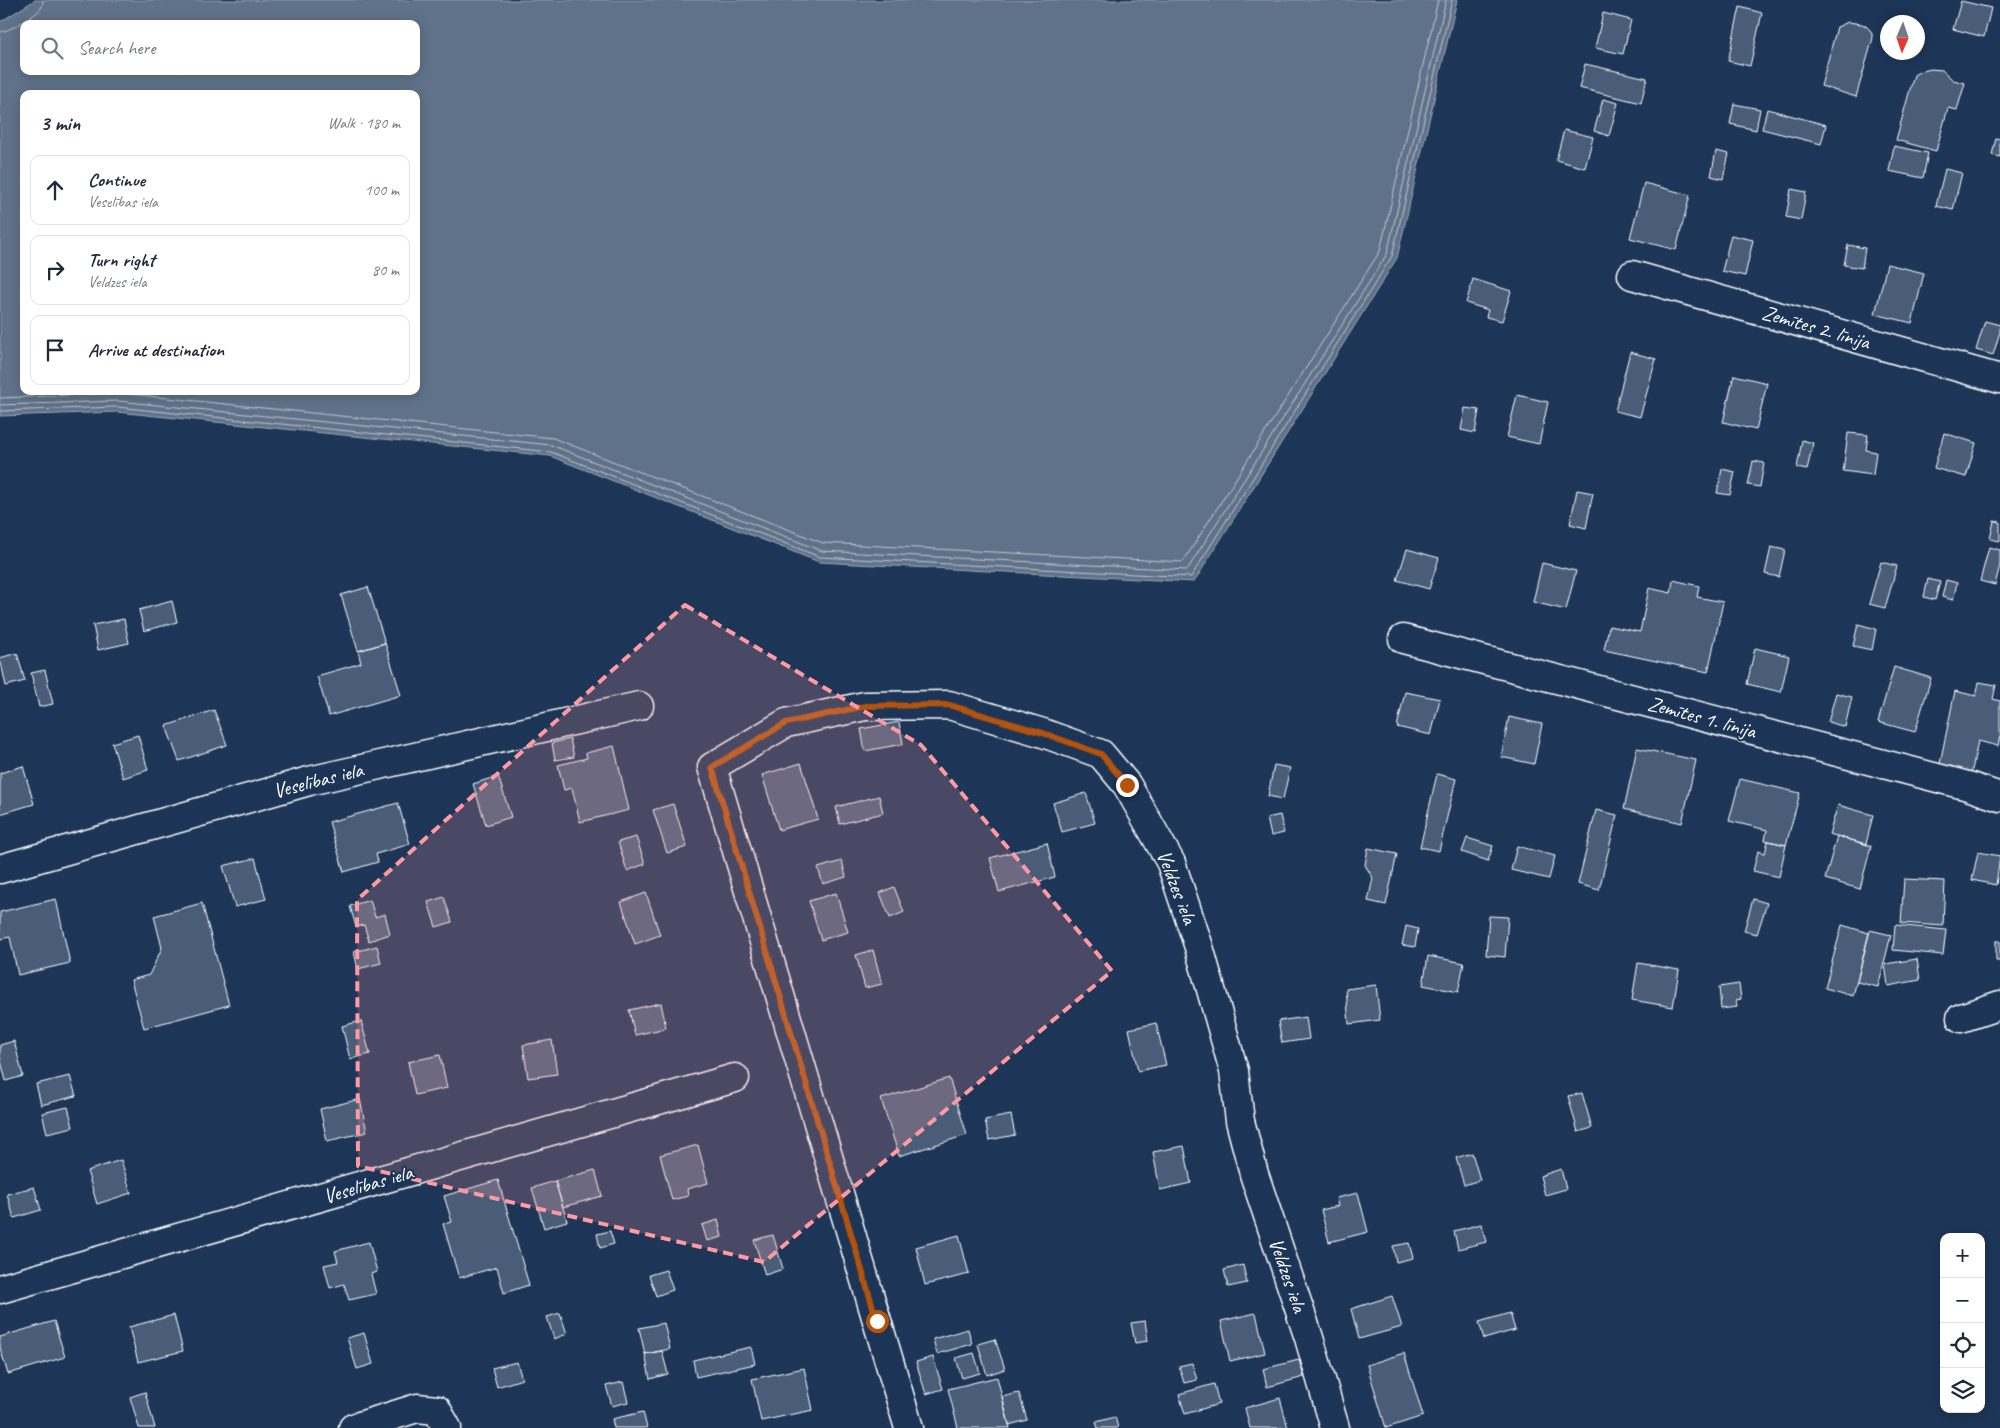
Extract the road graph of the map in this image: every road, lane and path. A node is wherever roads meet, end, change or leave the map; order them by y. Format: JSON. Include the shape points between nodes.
{"nodes":[{"id":1,"x":1632,"y":276,"type":"dead end"},
{"id":2,"x":2000,"y":379,"type":"edge"},
{"id":3,"x":1403,"y":639,"type":"dead end"},
{"id":4,"x":639,"y":706,"type":"dead end"},
{"id":5,"x":2000,"y":797,"type":"edge"},
{"id":6,"x":0,"y":869,"type":"edge"},
{"id":7,"x":2000,"y":1005,"type":"edge"},
{"id":8,"x":1962,"y":1018,"type":"dead end"},
{"id":9,"x":735,"y":1078,"type":"dead end"},
{"id":10,"x":0,"y":1289,"type":"edge"},
{"id":11,"x":353,"y":1428,"type":"edge"},
{"id":12,"x":447,"y":1428,"type":"edge"},
{"id":13,"x":909,"y":1428,"type":"edge"},
{"id":14,"x":1335,"y":1428,"type":"edge"}],
"edges":[{"from":1,"to":2,"type":"street","name":"Zemītes 2. līnija"},
{"from":3,"to":5,"type":"street","name":"Zemītes 1. līnija"},
{"from":4,"to":6,"type":"street","name":"Veselības iela","via":[[309,781]]},
{"from":7,"to":8,"type":"street"},
{"from":9,"to":10,"type":"street","name":"Veselības iela"},
{"from":11,"to":12,"type":"street","via":[[417,1408],[437,1410]]},
{"from":13,"to":14,"type":"street","name":"Veldzes iela","via":[[712,767],[786,723],[865,706],[949,705],[1043,733],[1101,754],[1127,785],[1171,863],[1199,947],[1234,1071],[1240,1121],[1254,1174],[1309,1338]]}]}
